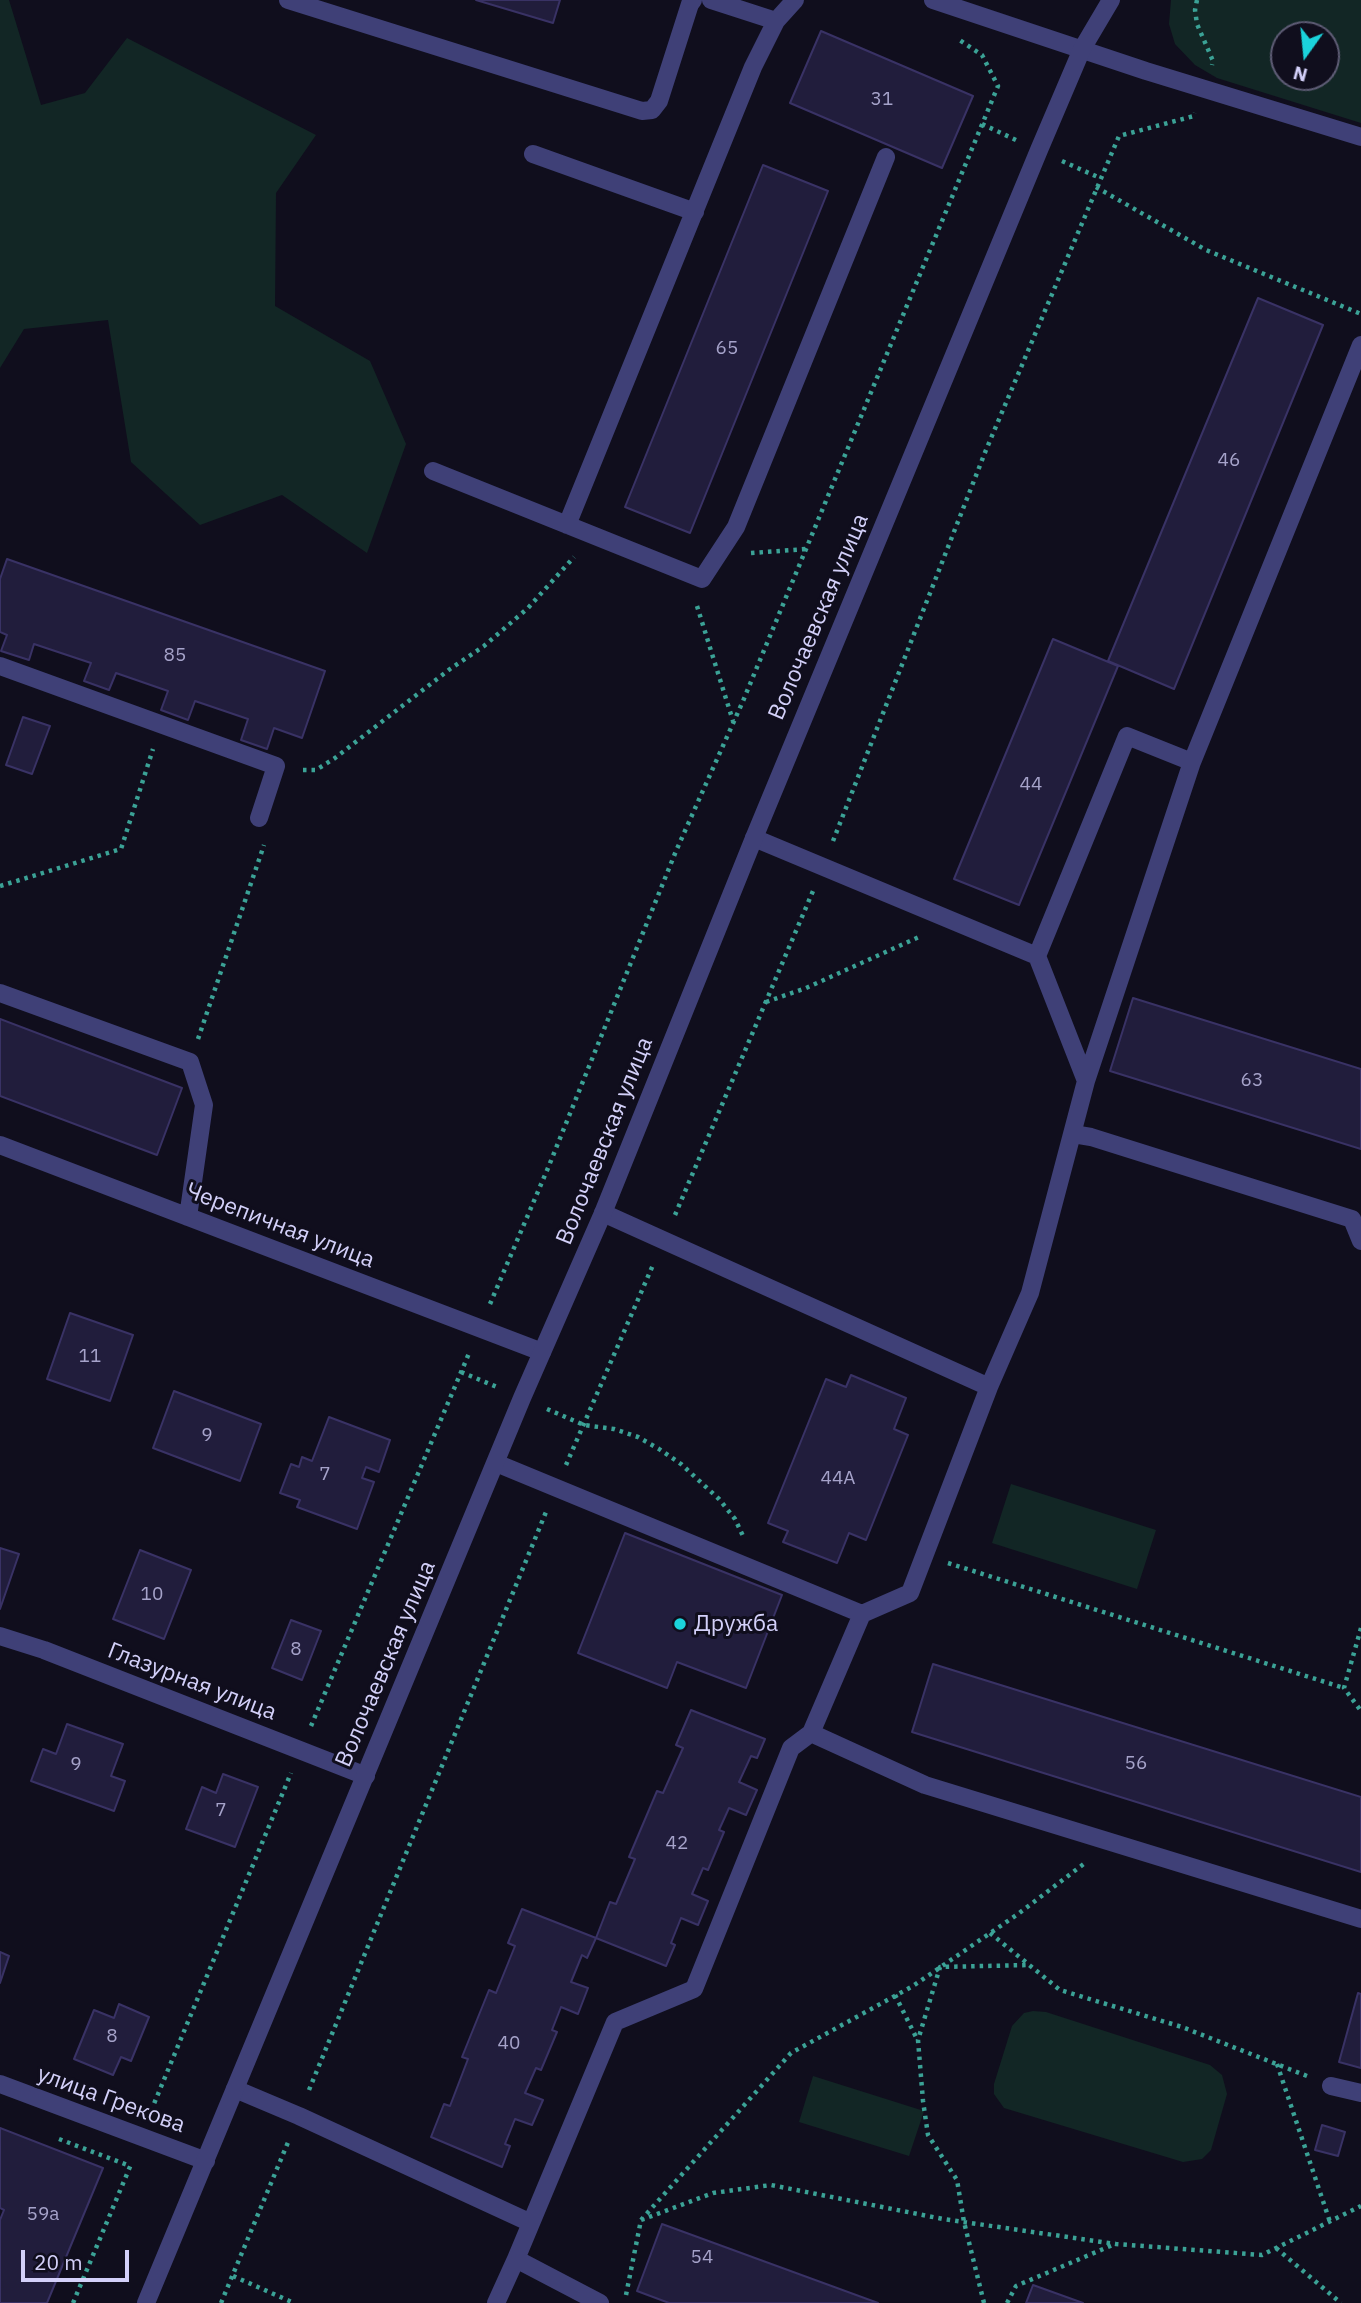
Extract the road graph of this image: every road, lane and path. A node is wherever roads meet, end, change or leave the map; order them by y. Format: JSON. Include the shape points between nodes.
{"nodes":[{"id":1,"x":288,"y":0,"type":"edge"},
{"id":2,"x":693,"y":0,"type":"edge"},
{"id":3,"x":711,"y":0,"type":"edge"},
{"id":4,"x":794,"y":0,"type":"edge"},
{"id":5,"x":933,"y":0,"type":"edge"},
{"id":6,"x":1111,"y":0,"type":"edge"},
{"id":7,"x":1197,"y":0,"type":"edge"},
{"id":8,"x":964,"y":10,"type":"junction"},
{"id":9,"x":776,"y":21,"type":"junction"},
{"id":10,"x":1082,"y":49,"type":"junction"},
{"id":11,"x":1203,"y":89,"type":"junction"},
{"id":12,"x":1361,"y":137,"type":"edge"},
{"id":13,"x":533,"y":155,"type":"dead end"},
{"id":14,"x":886,"y":157,"type":"dead end"},
{"id":15,"x":1096,"y":187,"type":"junction"},
{"id":16,"x":695,"y":212,"type":"junction"},
{"id":17,"x":1361,"y":314,"type":"edge"},
{"id":18,"x":1361,"y":345,"type":"edge"},
{"id":19,"x":433,"y":471,"type":"dead end"},
{"id":20,"x":567,"y":525,"type":"junction"},
{"id":21,"x":592,"y":535,"type":"junction"},
{"id":22,"x":806,"y":549,"type":"junction"},
{"id":23,"x":718,"y":555,"type":"junction"},
{"id":24,"x":686,"y":572,"type":"junction"},
{"id":25,"x":0,"y":666,"type":"edge"},
{"id":26,"x":734,"y":722,"type":"junction"},
{"id":27,"x":161,"y":725,"type":"junction"},
{"id":28,"x":1192,"y":762,"type":"junction"},
{"id":29,"x":303,"y":770,"type":"dead end"},
{"id":30,"x":259,"y":818,"type":"dead end"},
{"id":31,"x":266,"y":837,"type":"dead end"},
{"id":32,"x":754,"y":838,"type":"junction"},
{"id":33,"x":823,"y":867,"type":"junction"},
{"id":34,"x":0,"y":886,"type":"edge"},
{"id":35,"x":953,"y":922,"type":"junction"},
{"id":36,"x":1037,"y":956,"type":"junction"},
{"id":37,"x":0,"y":993,"type":"edge"},
{"id":38,"x":765,"y":1002,"type":"junction"},
{"id":39,"x":190,"y":1062,"type":"junction"},
{"id":40,"x":1086,"y":1081,"type":"junction"},
{"id":41,"x":1073,"y":1134,"type":"junction"},
{"id":42,"x":0,"y":1145,"type":"edge"},
{"id":43,"x":603,"y":1213,"type":"junction"},
{"id":44,"x":188,"y":1217,"type":"junction"},
{"id":45,"x":664,"y":1241,"type":"junction"},
{"id":46,"x":1361,"y":1241,"type":"edge"},
{"id":47,"x":480,"y":1329,"type":"junction"},
{"id":48,"x":542,"y":1352,"type":"junction"},
{"id":49,"x":989,"y":1387,"type":"junction"},
{"id":50,"x":583,"y":1425,"type":"junction"},
{"id":51,"x":496,"y":1463,"type":"junction"},
{"id":52,"x":556,"y":1489,"type":"junction"},
{"id":53,"x":925,"y":1556,"type":"junction"},
{"id":54,"x":742,"y":1565,"type":"junction"},
{"id":55,"x":862,"y":1614,"type":"junction"},
{"id":56,"x":1361,"y":1628,"type":"edge"},
{"id":57,"x":0,"y":1636,"type":"edge"},
{"id":58,"x":1345,"y":1688,"type":"junction"},
{"id":59,"x":1361,"y":1711,"type":"edge"},
{"id":60,"x":811,"y":1733,"type":"junction"},
{"id":61,"x":301,"y":1750,"type":"junction"},
{"id":62,"x":366,"y":1776,"type":"junction"},
{"id":63,"x":1112,"y":1842,"type":"junction"},
{"id":64,"x":1361,"y":1919,"type":"edge"},
{"id":65,"x":990,"y":1933,"type":"junction"},
{"id":66,"x":1029,"y":1965,"type":"junction"},
{"id":67,"x":940,"y":1967,"type":"junction"},
{"id":68,"x":895,"y":1995,"type":"junction"},
{"id":69,"x":918,"y":2040,"type":"junction"},
{"id":70,"x":1277,"y":2064,"type":"junction"},
{"id":71,"x":0,"y":2084,"type":"edge"},
{"id":72,"x":1331,"y":2085,"type":"joint"},
{"id":73,"x":235,"y":2089,"type":"junction"},
{"id":74,"x":1361,"y":2093,"type":"edge"},
{"id":75,"x":299,"y":2116,"type":"junction"},
{"id":76,"x":52,"y":2136,"type":"dead end"},
{"id":77,"x":141,"y":2137,"type":"junction"},
{"id":78,"x":206,"y":2161,"type":"junction"},
{"id":79,"x":130,"y":2166,"type":"junction"},
{"id":80,"x":1361,"y":2207,"type":"edge"},
{"id":81,"x":641,"y":2220,"type":"junction"},
{"id":82,"x":964,"y":2222,"type":"junction"},
{"id":83,"x":1330,"y":2222,"type":"junction"},
{"id":84,"x":531,"y":2223,"type":"junction"},
{"id":85,"x":1116,"y":2244,"type":"junction"},
{"id":86,"x":1276,"y":2248,"type":"junction"},
{"id":87,"x":516,"y":2259,"type":"junction"},
{"id":88,"x":233,"y":2276,"type":"junction"},
{"id":89,"x":73,"y":2303,"type":"edge"},
{"id":90,"x":146,"y":2303,"type":"edge"},
{"id":91,"x":222,"y":2303,"type":"edge"},
{"id":92,"x":294,"y":2303,"type":"edge"},
{"id":93,"x":496,"y":2303,"type":"edge"},
{"id":94,"x":600,"y":2303,"type":"edge"},
{"id":95,"x":625,"y":2303,"type":"edge"},
{"id":96,"x":984,"y":2303,"type":"edge"},
{"id":97,"x":1007,"y":2303,"type":"edge"},
{"id":98,"x":1341,"y":2303,"type":"edge"}],
"edges":[{"from":1,"to":2,"type":"street","via":[[642,111],[652,110],[659,101]]},
{"from":3,"to":9,"type":"street"},
{"from":4,"to":9,"type":"street"},
{"from":5,"to":8,"type":"street"},
{"from":6,"to":10,"type":"street","name":"Волочаевская улица"},
{"from":7,"to":11,"type":"path","via":[[1197,24],[1213,61]]},
{"from":8,"to":10,"type":"street"},
{"from":8,"to":22,"type":"path","via":[[955,37],[982,55],[998,86]]},
{"from":9,"to":16,"type":"street"},
{"from":10,"to":11,"type":"street"},
{"from":10,"to":32,"type":"street","name":"Волочаевская улица"},
{"from":11,"to":12,"type":"street"},
{"from":11,"to":15,"type":"path","via":[[1194,116],[1119,136]]},
{"from":13,"to":16,"type":"street"},
{"from":14,"to":23,"type":"street","via":[[736,527]]},
{"from":15,"to":17,"type":"path","via":[[1206,250]]},
{"from":15,"to":33,"type":"path","via":[[986,450]]},
{"from":16,"to":20,"type":"street"},
{"from":18,"to":28,"type":"street"},
{"from":19,"to":20,"type":"street"},
{"from":20,"to":21,"type":"street"},
{"from":21,"to":24,"type":"street"},
{"from":21,"to":29,"type":"path","via":[[528,608],[484,646],[335,758],[316,770]]},
{"from":22,"to":23,"type":"path"},
{"from":22,"to":26,"type":"path"},
{"from":23,"to":24,"type":"street","via":[[702,579]]},
{"from":24,"to":26,"type":"path"},
{"from":25,"to":27,"type":"street"},
{"from":26,"to":47,"type":"path","via":[[676,851]]},
{"from":27,"to":30,"type":"street","via":[[276,766]]},
{"from":27,"to":34,"type":"path","via":[[121,849]]},
{"from":28,"to":36,"type":"street","via":[[1127,736]]},
{"from":28,"to":40,"type":"street"},
{"from":31,"to":39,"type":"path"},
{"from":32,"to":33,"type":"street"},
{"from":32,"to":43,"type":"street","name":"Волочаевская улица"},
{"from":33,"to":35,"type":"street"},
{"from":33,"to":38,"type":"path"},
{"from":35,"to":36,"type":"street"},
{"from":35,"to":38,"type":"path"},
{"from":36,"to":40,"type":"street"},
{"from":37,"to":39,"type":"street"},
{"from":38,"to":45,"type":"path"},
{"from":39,"to":44,"type":"street","via":[[204,1104]]},
{"from":40,"to":41,"type":"street"},
{"from":41,"to":46,"type":"street","via":[[1352,1219]]},
{"from":41,"to":49,"type":"street","via":[[1030,1293]]},
{"from":42,"to":44,"type":"street","name":"Черепичная улица"},
{"from":43,"to":45,"type":"street"},
{"from":43,"to":48,"type":"street","name":"Волочаевская улица"},
{"from":44,"to":47,"type":"street","name":"Черепичная улица"},
{"from":45,"to":49,"type":"street"},
{"from":45,"to":50,"type":"path"},
{"from":47,"to":48,"type":"street","name":"Черепичная улица"},
{"from":47,"to":61,"type":"path"},
{"from":48,"to":51,"type":"street","name":"Волочаевская улица"},
{"from":49,"to":53,"type":"street"},
{"from":50,"to":52,"type":"path"},
{"from":50,"to":54,"type":"path","via":[[638,1437],[681,1464],[735,1519],[743,1535]]},
{"from":51,"to":52,"type":"street"},
{"from":51,"to":62,"type":"street","name":"Волочаевская улица"},
{"from":52,"to":54,"type":"street"},
{"from":52,"to":75,"type":"path"},
{"from":53,"to":55,"type":"street","via":[[910,1593]]},
{"from":53,"to":58,"type":"path"},
{"from":54,"to":55,"type":"street"},
{"from":55,"to":60,"type":"street"},
{"from":56,"to":58,"type":"path"},
{"from":57,"to":61,"type":"street","name":"Глазурная улица"},
{"from":58,"to":59,"type":"path"},
{"from":60,"to":63,"type":"street","via":[[925,1785]]},
{"from":60,"to":84,"type":"street","via":[[791,1748],[694,1989],[615,2022]]},
{"from":61,"to":62,"type":"street","name":"Глазурная улица"},
{"from":61,"to":77,"type":"path"},
{"from":62,"to":73,"type":"street","name":"Волочаевская улица"},
{"from":63,"to":64,"type":"street"},
{"from":63,"to":65,"type":"path"},
{"from":65,"to":66,"type":"path"},
{"from":65,"to":67,"type":"path"},
{"from":66,"to":67,"type":"path"},
{"from":66,"to":70,"type":"path","via":[[1060,1990],[1182,2027]]},
{"from":67,"to":68,"type":"path"},
{"from":67,"to":69,"type":"path"},
{"from":68,"to":69,"type":"path"},
{"from":68,"to":81,"type":"path","via":[[791,2053]]},
{"from":69,"to":82,"type":"path","via":[[928,2135],[957,2180]]},
{"from":70,"to":72,"type":"path"},
{"from":70,"to":83,"type":"path"},
{"from":71,"to":77,"type":"street","name":"улица Грекова"},
{"from":72,"to":74,"type":"street"},
{"from":73,"to":75,"type":"street"},
{"from":73,"to":78,"type":"street","name":"Волочаевская улица"},
{"from":75,"to":84,"type":"street"},
{"from":75,"to":88,"type":"path"},
{"from":76,"to":79,"type":"path"},
{"from":77,"to":78,"type":"street","name":"улица Грекова"},
{"from":77,"to":79,"type":"path"},
{"from":78,"to":90,"type":"street","name":"Волочаевская улица"},
{"from":79,"to":89,"type":"path"},
{"from":80,"to":83,"type":"path"},
{"from":81,"to":82,"type":"path","via":[[713,2193],[771,2185]]},
{"from":81,"to":95,"type":"path"},
{"from":82,"to":85,"type":"path"},
{"from":82,"to":96,"type":"path"},
{"from":83,"to":86,"type":"path"},
{"from":84,"to":87,"type":"street"},
{"from":85,"to":86,"type":"path","via":[[1262,2255]]},
{"from":85,"to":97,"type":"path","via":[[1016,2287]]},
{"from":86,"to":98,"type":"path"},
{"from":87,"to":93,"type":"street"},
{"from":87,"to":94,"type":"street"},
{"from":88,"to":91,"type":"path"},
{"from":88,"to":92,"type":"path"}]}
